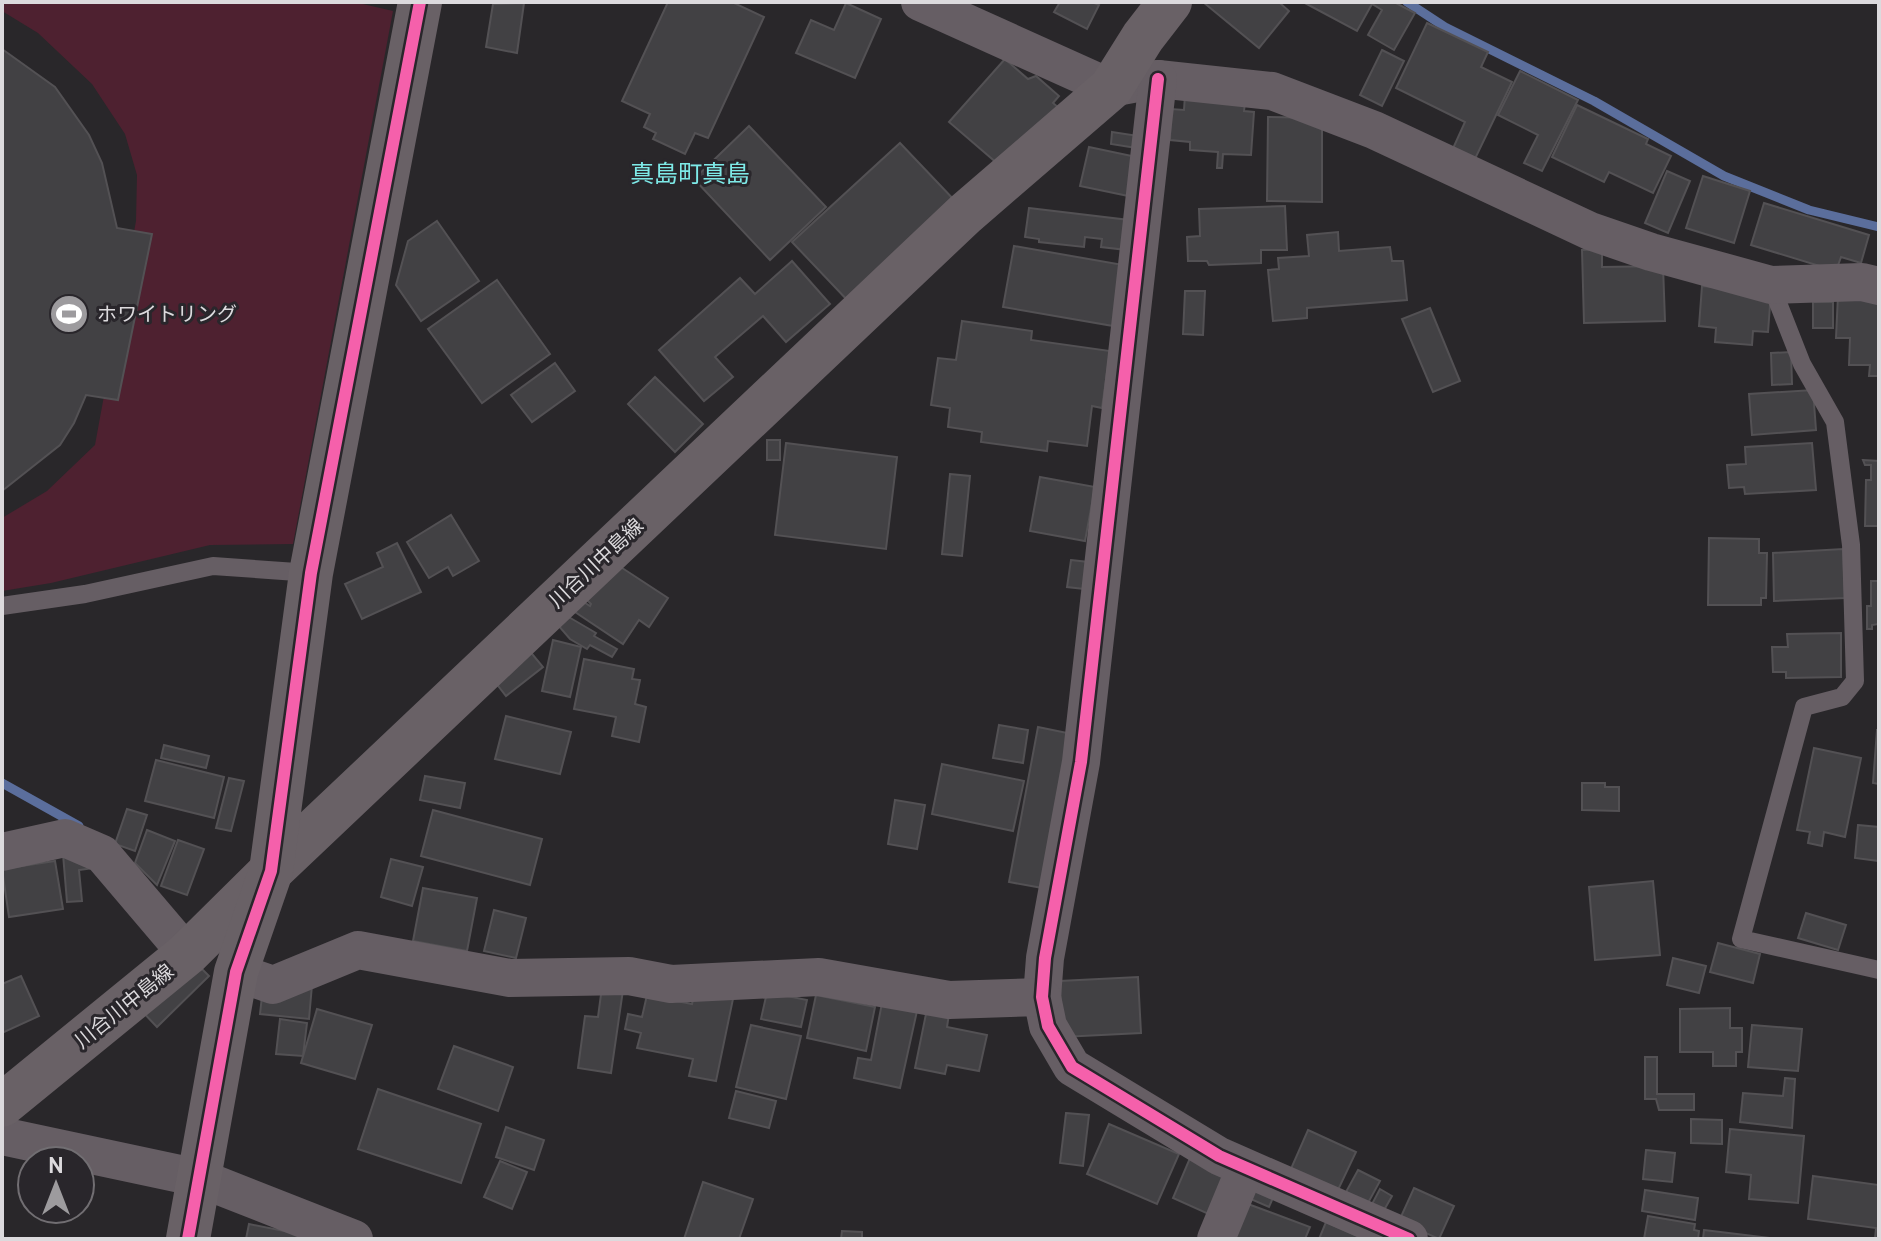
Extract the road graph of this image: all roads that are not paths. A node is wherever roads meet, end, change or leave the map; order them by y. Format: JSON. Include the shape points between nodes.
{"nodes":[{"id":1,"x":920,"y":2,"type":"edge"},
{"id":2,"x":1170,"y":2,"type":"edge"},
{"id":3,"x":415,"y":3,"type":"edge"},
{"id":4,"x":1158,"y":79,"type":"junction"},
{"id":5,"x":1111,"y":88,"type":"junction"},
{"id":6,"x":1771,"y":285,"type":"junction"},
{"id":7,"x":1879,"y":286,"type":"edge"},
{"id":8,"x":311,"y":573,"type":"junction"},
{"id":9,"x":2,"y":606,"type":"edge"},
{"id":10,"x":2,"y":852,"type":"edge"},
{"id":11,"x":271,"y":871,"type":"junction"},
{"id":12,"x":187,"y":954,"type":"junction"},
{"id":13,"x":1879,"y":970,"type":"edge"},
{"id":14,"x":236,"y":972,"type":"junction"},
{"id":15,"x":1042,"y":997,"type":"junction"},
{"id":16,"x":2,"y":1105,"type":"edge"},
{"id":17,"x":2,"y":1136,"type":"edge"},
{"id":18,"x":1245,"y":1169,"type":"junction"},
{"id":19,"x":199,"y":1178,"type":"junction"},
{"id":20,"x":188,"y":1239,"type":"edge"},
{"id":21,"x":354,"y":1239,"type":"edge"},
{"id":22,"x":1216,"y":1239,"type":"edge"},
{"id":23,"x":1409,"y":1239,"type":"edge"}],
"edges":[{"from":1,"to":5,"type":"street"},
{"from":2,"to":5,"type":"main road","name":"川合川中島線"},
{"from":3,"to":8,"type":"main road"},
{"from":4,"to":5,"type":"street"},
{"from":4,"to":6,"type":"street","via":[[1272,91],[1374,130],[1590,231]]},
{"from":4,"to":15,"type":"street","via":[[1081,762]]},
{"from":5,"to":11,"type":"main road","name":"川合川中島線","via":[[965,214]]},
{"from":6,"to":7,"type":"street"},
{"from":6,"to":13,"type":"lane","via":[[1802,364],[1835,422],[1851,545],[1855,681],[1842,697],[1804,707],[1741,939]]},
{"from":8,"to":9,"type":"lane","via":[[213,566]]},
{"from":8,"to":11,"type":"main road"},
{"from":10,"to":12,"type":"street","via":[[65,838],[102,854]]},
{"from":11,"to":12,"type":"main road","name":"川合川中島線"},
{"from":11,"to":14,"type":"main road"},
{"from":12,"to":16,"type":"main road","name":"川合川中島線"},
{"from":14,"to":15,"type":"street","via":[[273,985],[358,950],[510,978],[629,976],[671,984],[819,977],[949,1000]]},
{"from":14,"to":19,"type":"main road"},
{"from":15,"to":18,"type":"street","via":[[1048,1026],[1072,1067]]},
{"from":17,"to":19,"type":"street"},
{"from":18,"to":22,"type":"street"},
{"from":18,"to":23,"type":"street"},
{"from":19,"to":20,"type":"main road"},
{"from":19,"to":21,"type":"street"}]}
